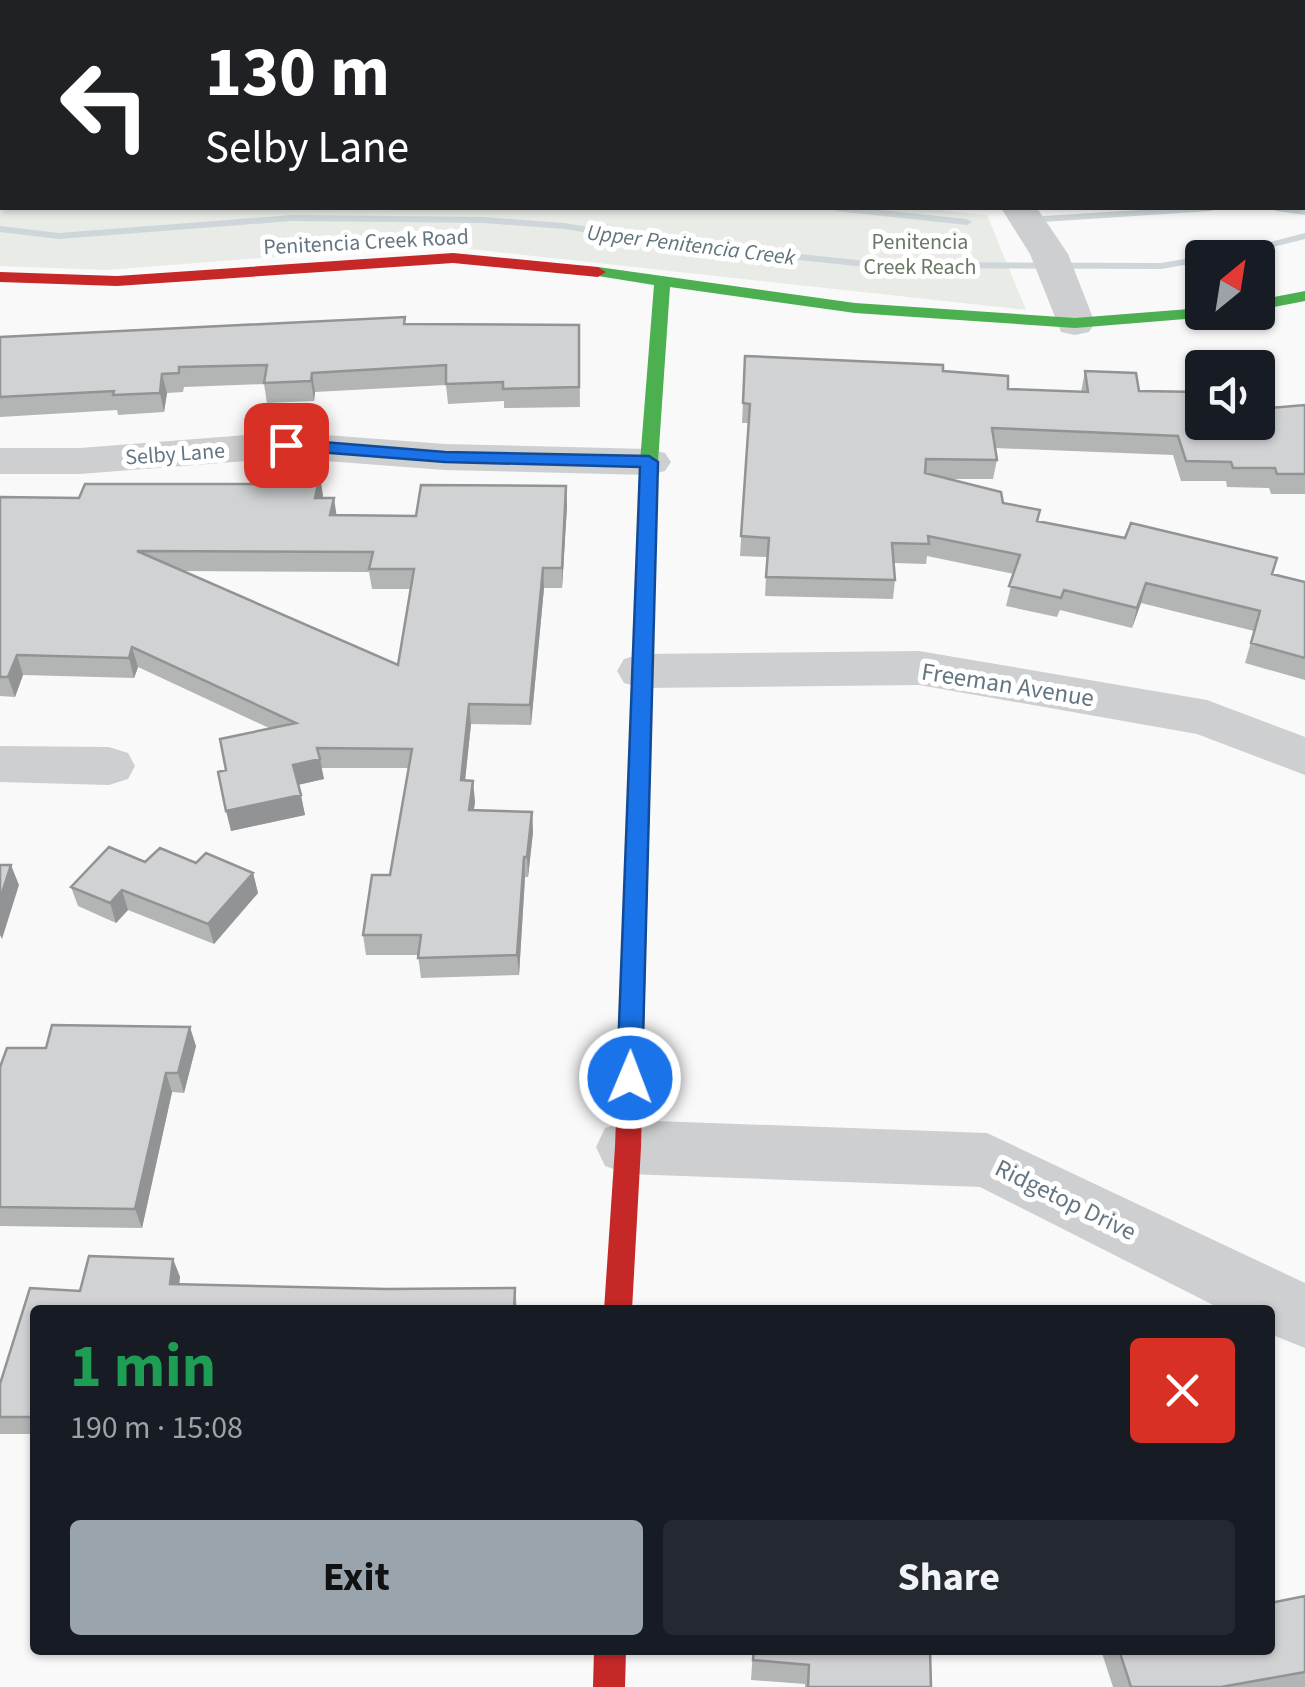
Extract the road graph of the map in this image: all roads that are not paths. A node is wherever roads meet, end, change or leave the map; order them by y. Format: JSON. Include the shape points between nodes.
{"nodes":[{"id":1,"x":1021,"y":210,"type":"edge"},
{"id":2,"x":0,"y":277,"type":"edge"},
{"id":3,"x":662,"y":283,"type":"junction"},
{"id":4,"x":1305,"y":296,"type":"edge"},
{"id":5,"x":762,"y":298,"type":"junction"},
{"id":6,"x":1275,"y":302,"type":"edge"},
{"id":7,"x":729,"y":314,"type":"dead end"},
{"id":8,"x":1185,"y":314,"type":"edge"},
{"id":9,"x":1075,"y":323,"type":"junction"},
{"id":10,"x":682,"y":344,"type":"dead end"},
{"id":11,"x":653,"y":370,"type":"junction"},
{"id":12,"x":0,"y":461,"type":"edge"},
{"id":13,"x":649,"y":462,"type":"junction"},
{"id":14,"x":642,"y":671,"type":"junction"},
{"id":15,"x":1305,"y":757,"type":"edge"},
{"id":16,"x":0,"y":764,"type":"edge"},
{"id":17,"x":109,"y":766,"type":"dead end"},
{"id":18,"x":628,"y":1147,"type":"junction"},
{"id":19,"x":618,"y":1305,"type":"edge"},
{"id":20,"x":1305,"y":1317,"type":"edge"},
{"id":21,"x":610,"y":1655,"type":"edge"},
{"id":22,"x":609,"y":1687,"type":"edge"}],
"edges":[{"from":1,"to":9,"type":"street"},
{"from":2,"to":3,"type":"street","name":"Penitencia Creek Road","via":[[118,281],[453,258]]},
{"from":3,"to":5,"type":"street","name":"Penitencia Creek Road"},
{"from":3,"to":11,"type":"street"},
{"from":4,"to":6,"type":"street"},
{"from":5,"to":7,"type":"street"},
{"from":5,"to":9,"type":"street","name":"Penitencia Creek Road"},
{"from":8,"to":9,"type":"street","name":"Penitencia Creek Road"},
{"from":10,"to":11,"type":"street"},
{"from":11,"to":13,"type":"street"},
{"from":12,"to":13,"type":"street","name":"Selby Lane","via":[[286,445]]},
{"from":13,"to":14,"type":"street"},
{"from":14,"to":15,"type":"street","name":"Freeman Avenue","via":[[919,668],[1206,718]]},
{"from":14,"to":18,"type":"street"},
{"from":16,"to":17,"type":"street"},
{"from":18,"to":19,"type":"street"},
{"from":18,"to":20,"type":"street","name":"Ridgetop Drive","via":[[986,1160]]},
{"from":21,"to":22,"type":"street"}]}
